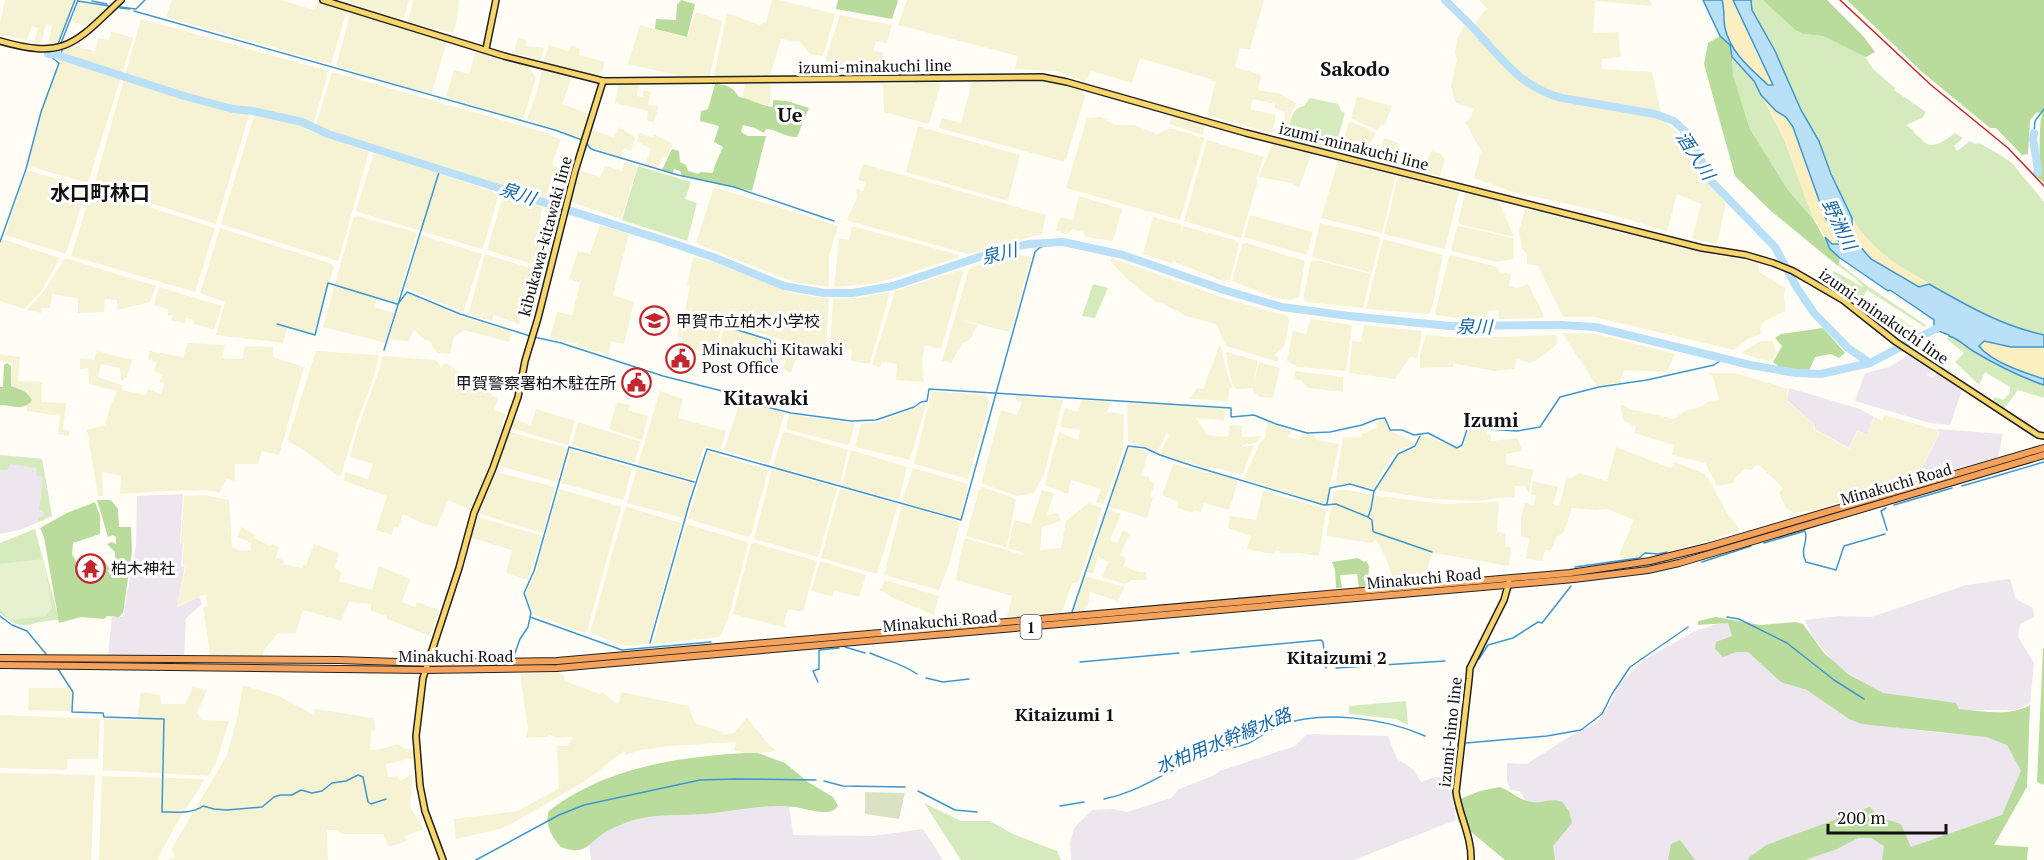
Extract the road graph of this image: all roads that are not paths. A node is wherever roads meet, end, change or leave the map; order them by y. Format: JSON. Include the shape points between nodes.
{"nodes":[{"id":1,"x":121,"y":0,"type":"edge"},
{"id":2,"x":323,"y":0,"type":"edge"},
{"id":3,"x":496,"y":0,"type":"edge"},
{"id":4,"x":0,"y":41,"type":"edge"},
{"id":5,"x":486,"y":49,"type":"junction"},
{"id":6,"x":603,"y":81,"type":"junction"},
{"id":7,"x":2044,"y":436,"type":"edge"},
{"id":8,"x":2044,"y":448,"type":"edge"},
{"id":9,"x":2044,"y":455,"type":"edge"},
{"id":10,"x":1511,"y":577,"type":"junction"},
{"id":11,"x":1508,"y":585,"type":"junction"},
{"id":12,"x":0,"y":658,"type":"edge"},
{"id":13,"x":0,"y":664,"type":"edge"},
{"id":14,"x":426,"y":667,"type":"junction"},
{"id":15,"x":443,"y":860,"type":"edge"},
{"id":16,"x":1471,"y":860,"type":"edge"}],
"edges":[{"from":1,"to":4,"type":"main road","via":[[81,37],[59,48],[42,50]]},
{"from":2,"to":5,"type":"main road"},
{"from":3,"to":5,"type":"main road"},
{"from":5,"to":6,"type":"main road"},
{"from":6,"to":7,"type":"main road","name":"izumi-minakuchi line","via":[[1048,78],[1264,137],[1783,267],[1850,306],[1971,393]]},
{"from":6,"to":14,"type":"main road","name":"kibukawa-kitawaki line","via":[[575,171],[518,397],[474,513]]},
{"from":8,"to":10,"type":"highway","name":"Minakuchi Road","number":"1","via":[[1677,555],[1607,568]]},
{"from":9,"to":11,"type":"highway","name":"Minakuchi Road","number":"1","via":[[1648,570]]},
{"from":10,"to":11,"type":"main road","name":"izumi-hino line"},
{"from":10,"to":14,"type":"highway","name":"Minakuchi Road","number":"1","via":[[557,661]]},
{"from":11,"to":14,"type":"highway","name":"Minakuchi Road","number":"1","via":[[557,668]]},
{"from":11,"to":16,"type":"main road","name":"izumi-hino line","via":[[1468,679],[1456,792]]},
{"from":12,"to":14,"type":"highway","name":"Minakuchi Road","number":"1","via":[[338,660]]},
{"from":13,"to":14,"type":"highway","name":"Minakuchi Road","number":"1"},
{"from":14,"to":15,"type":"main road","name":"kibukawa-kitawaki line","via":[[417,714],[418,762],[425,811]]}]}
